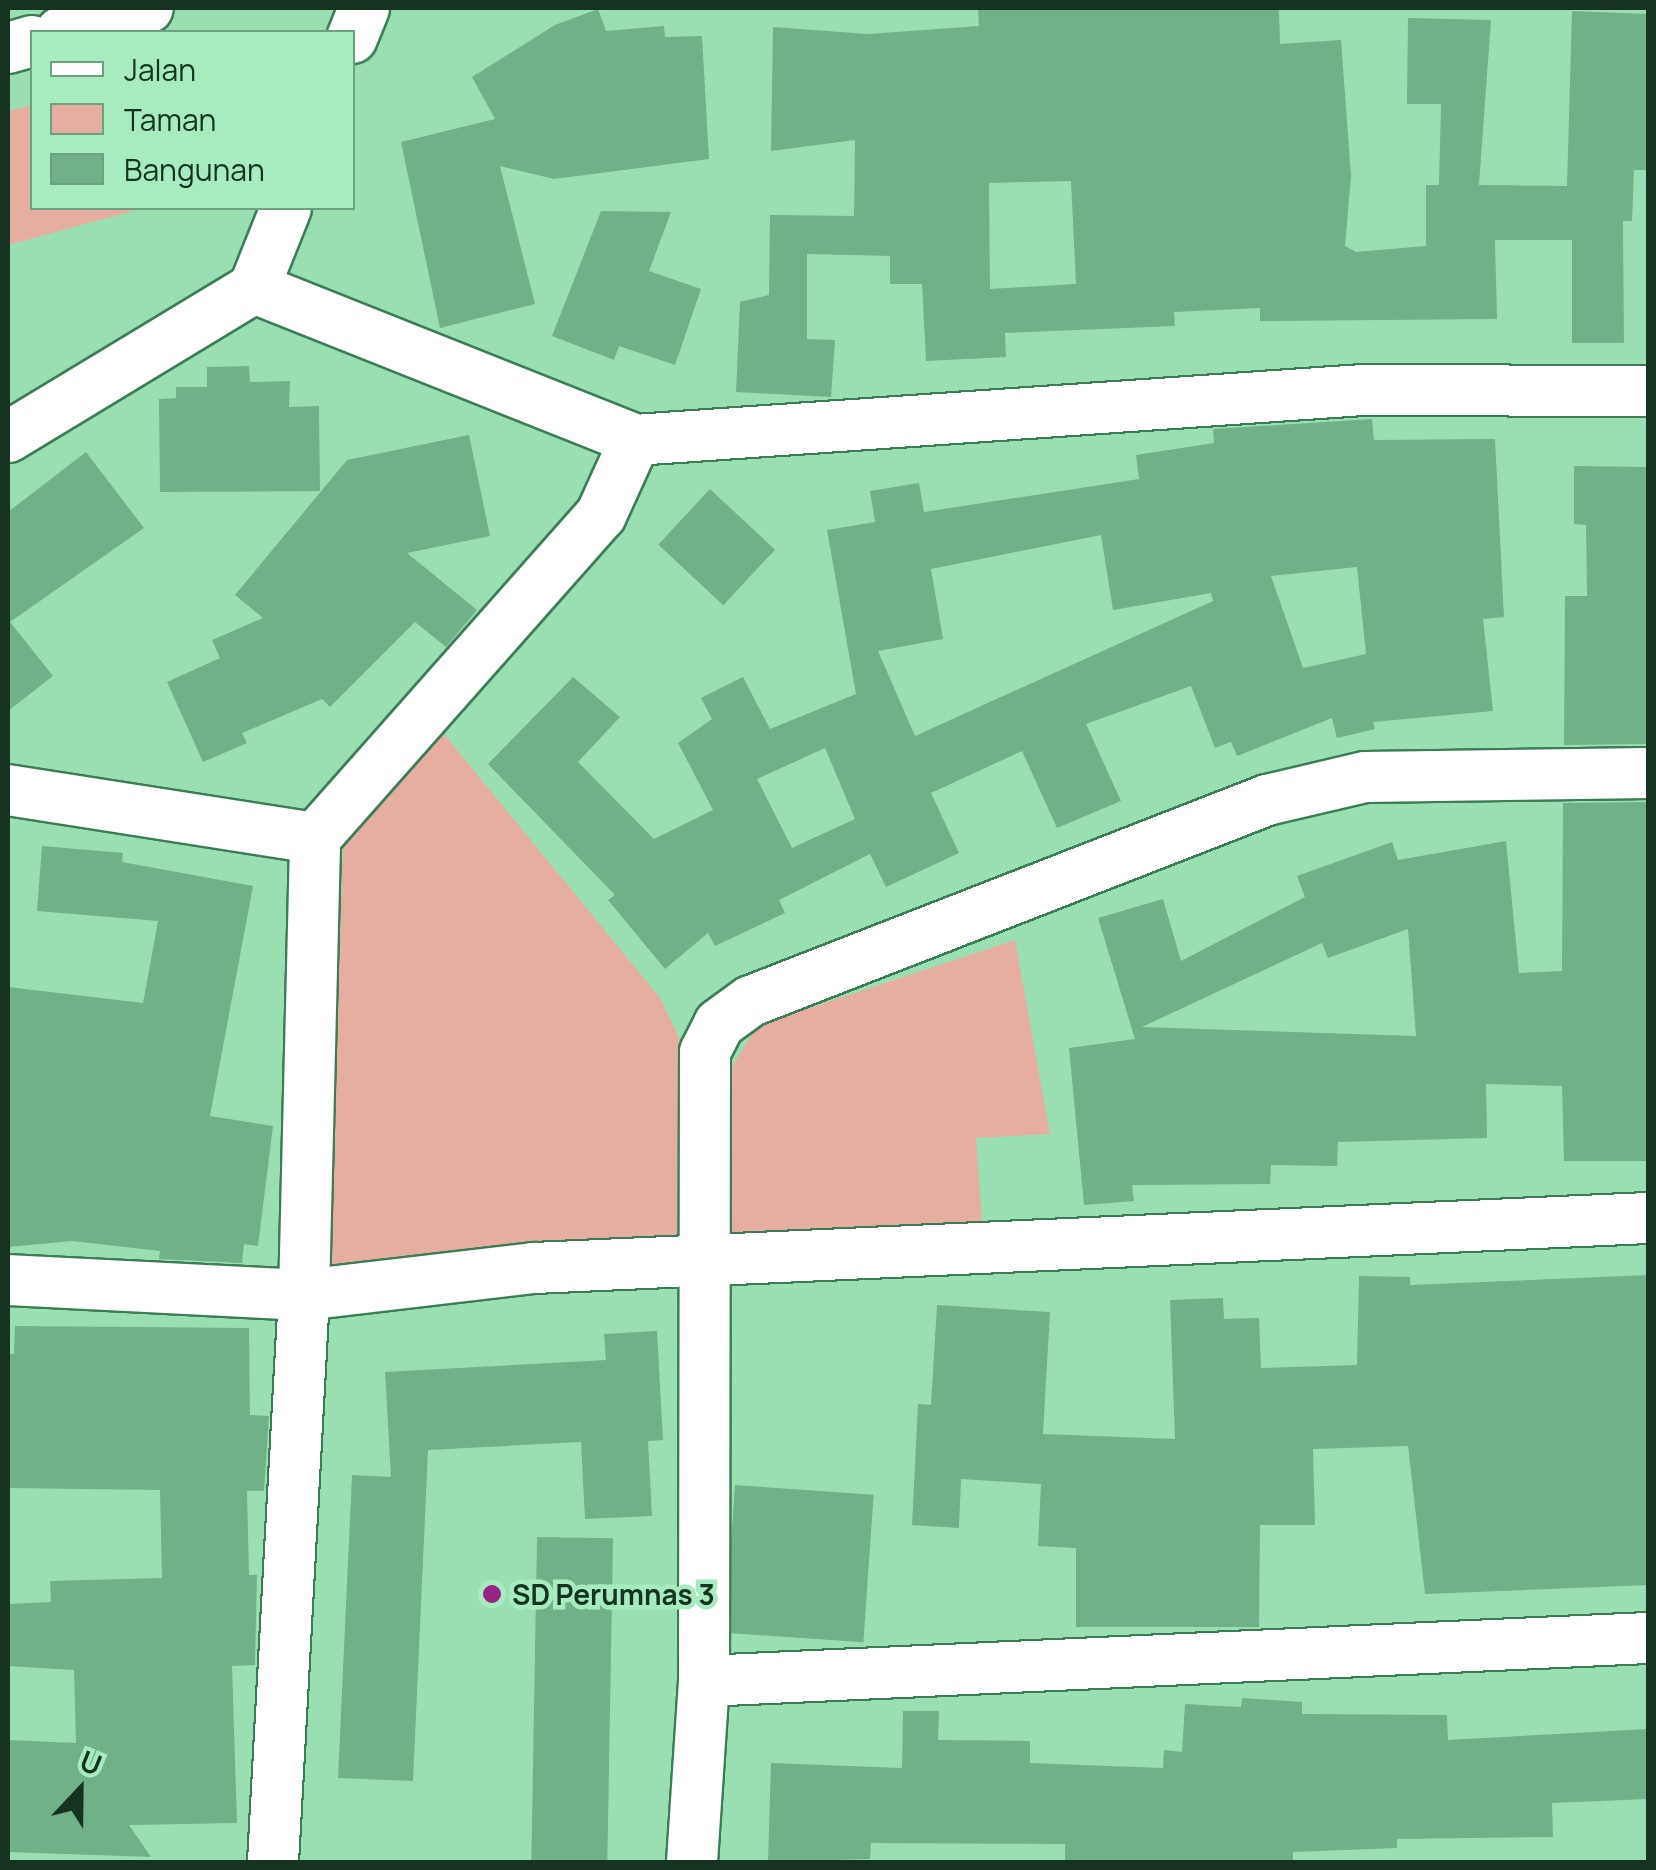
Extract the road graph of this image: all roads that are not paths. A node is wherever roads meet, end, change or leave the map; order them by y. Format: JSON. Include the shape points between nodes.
{"nodes":[{"id":1,"x":148,"y":8,"type":"edge"},
{"id":2,"x":67,"y":30,"type":"edge"},
{"id":3,"x":285,"y":210,"type":"edge"},
{"id":4,"x":254,"y":288,"type":"junction"},
{"id":5,"x":1648,"y":391,"type":"edge"},
{"id":6,"x":8,"y":437,"type":"edge"},
{"id":7,"x":635,"y":440,"type":"junction"},
{"id":8,"x":1648,"y":773,"type":"edge"},
{"id":9,"x":8,"y":790,"type":"edge"},
{"id":10,"x":315,"y":838,"type":"junction"},
{"id":11,"x":1648,"y":1218,"type":"edge"},
{"id":12,"x":709,"y":1260,"type":"junction"},
{"id":13,"x":8,"y":1280,"type":"edge"},
{"id":14,"x":304,"y":1295,"type":"junction"},
{"id":15,"x":1648,"y":1638,"type":"edge"},
{"id":16,"x":704,"y":1681,"type":"junction"},
{"id":17,"x":273,"y":1862,"type":"edge"},
{"id":18,"x":692,"y":1862,"type":"edge"}],
"edges":[{"from":1,"to":2,"type":"street"},
{"from":3,"to":4,"type":"street"},
{"from":4,"to":6,"type":"street"},
{"from":4,"to":7,"type":"street"},
{"from":5,"to":7,"type":"street","via":[[1363,390],[1110,404],[825,433]]},
{"from":7,"to":10,"type":"street","via":[[600,515]]},
{"from":8,"to":12,"type":"street","via":[[1365,777],[1267,800],[751,1001],[720,1024],[706,1052]]},
{"from":9,"to":10,"type":"street"},
{"from":10,"to":14,"type":"street"},
{"from":11,"to":12,"type":"street"},
{"from":12,"to":14,"type":"street","via":[[534,1268]]},
{"from":12,"to":16,"type":"street"},
{"from":13,"to":14,"type":"street"},
{"from":14,"to":17,"type":"street"},
{"from":15,"to":16,"type":"street"},
{"from":16,"to":18,"type":"street"}]}
